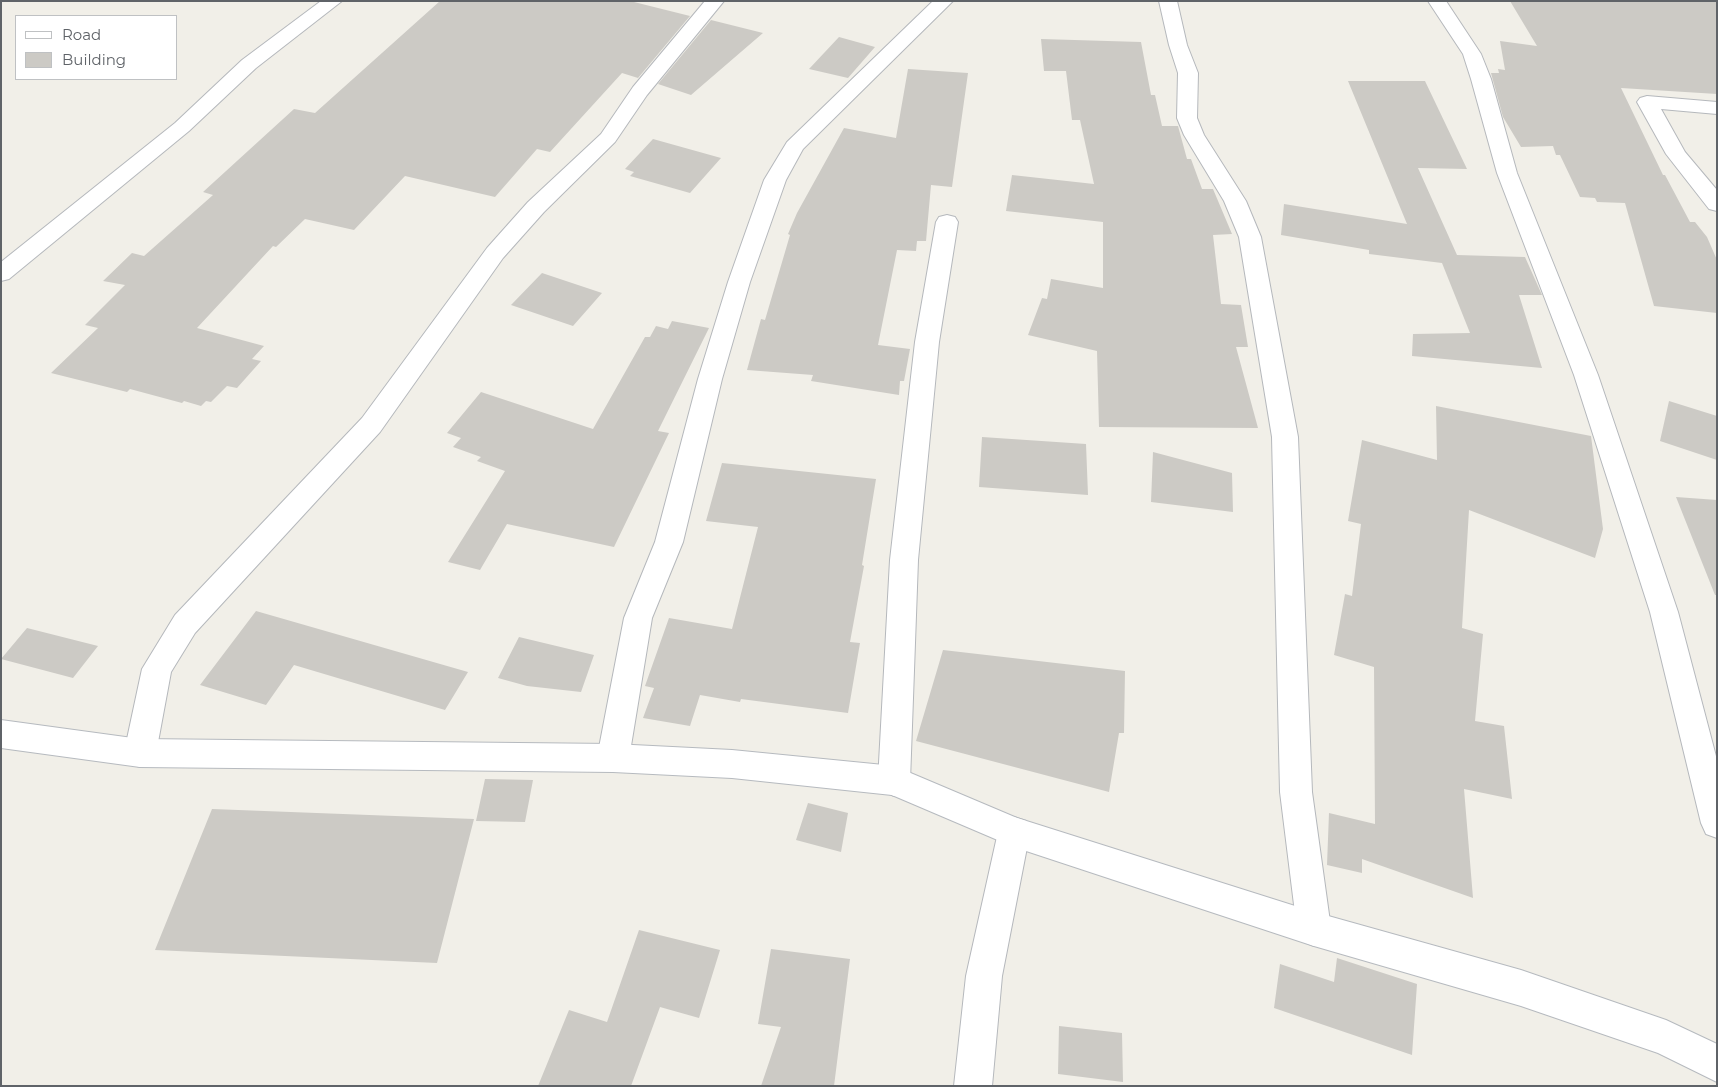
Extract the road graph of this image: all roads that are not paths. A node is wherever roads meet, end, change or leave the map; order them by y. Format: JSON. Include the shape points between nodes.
{"nodes":[{"id":1,"x":333,"y":1,"type":"edge"},
{"id":2,"x":715,"y":1,"type":"edge"},
{"id":3,"x":944,"y":1,"type":"edge"},
{"id":4,"x":1168,"y":1,"type":"edge"},
{"id":5,"x":1437,"y":1,"type":"edge"},
{"id":6,"x":1717,"y":108,"type":"edge"},
{"id":7,"x":1717,"y":204,"type":"edge"},
{"id":8,"x":947,"y":222,"type":"dead end"},
{"id":9,"x":1,"y":274,"type":"edge"},
{"id":10,"x":1,"y":734,"type":"edge"},
{"id":11,"x":140,"y":753,"type":"junction"},
{"id":12,"x":613,"y":758,"type":"junction"},
{"id":13,"x":894,"y":781,"type":"junction"},
{"id":14,"x":1717,"y":823,"type":"edge"},
{"id":15,"x":1014,"y":832,"type":"junction"},
{"id":16,"x":1314,"y":929,"type":"junction"},
{"id":17,"x":1717,"y":1064,"type":"edge"},
{"id":18,"x":973,"y":1086,"type":"edge"}],
"edges":[{"from":1,"to":9,"type":"street","via":[[249,64],[182,127]]},
{"from":2,"to":11,"type":"street","via":[[640,91],[608,138],[536,207],[495,253],[372,425],[185,624],[157,668]]},
{"from":3,"to":12,"type":"street","via":[[794,146],[775,180],[710,379],[669,542],[638,618]]},
{"from":4,"to":16,"type":"street","via":[[1188,73],[1187,118],[1194,135],[1236,201],[1250,237],[1285,437],[1296,792]]},
{"from":5,"to":14,"type":"street","via":[[1472,54],[1507,173],[1586,376],[1664,612]]},
{"from":6,"to":7,"type":"street","via":[[1648,102],[1676,154]]},
{"from":8,"to":13,"type":"street","via":[[927,342],[904,560]]},
{"from":10,"to":11,"type":"street"},
{"from":11,"to":12,"type":"street"},
{"from":12,"to":13,"type":"street","via":[[732,764]]},
{"from":13,"to":15,"type":"street"},
{"from":15,"to":16,"type":"street"},
{"from":15,"to":18,"type":"street","via":[[984,976]]},
{"from":16,"to":17,"type":"street","via":[[1521,988],[1666,1038]]}]}
